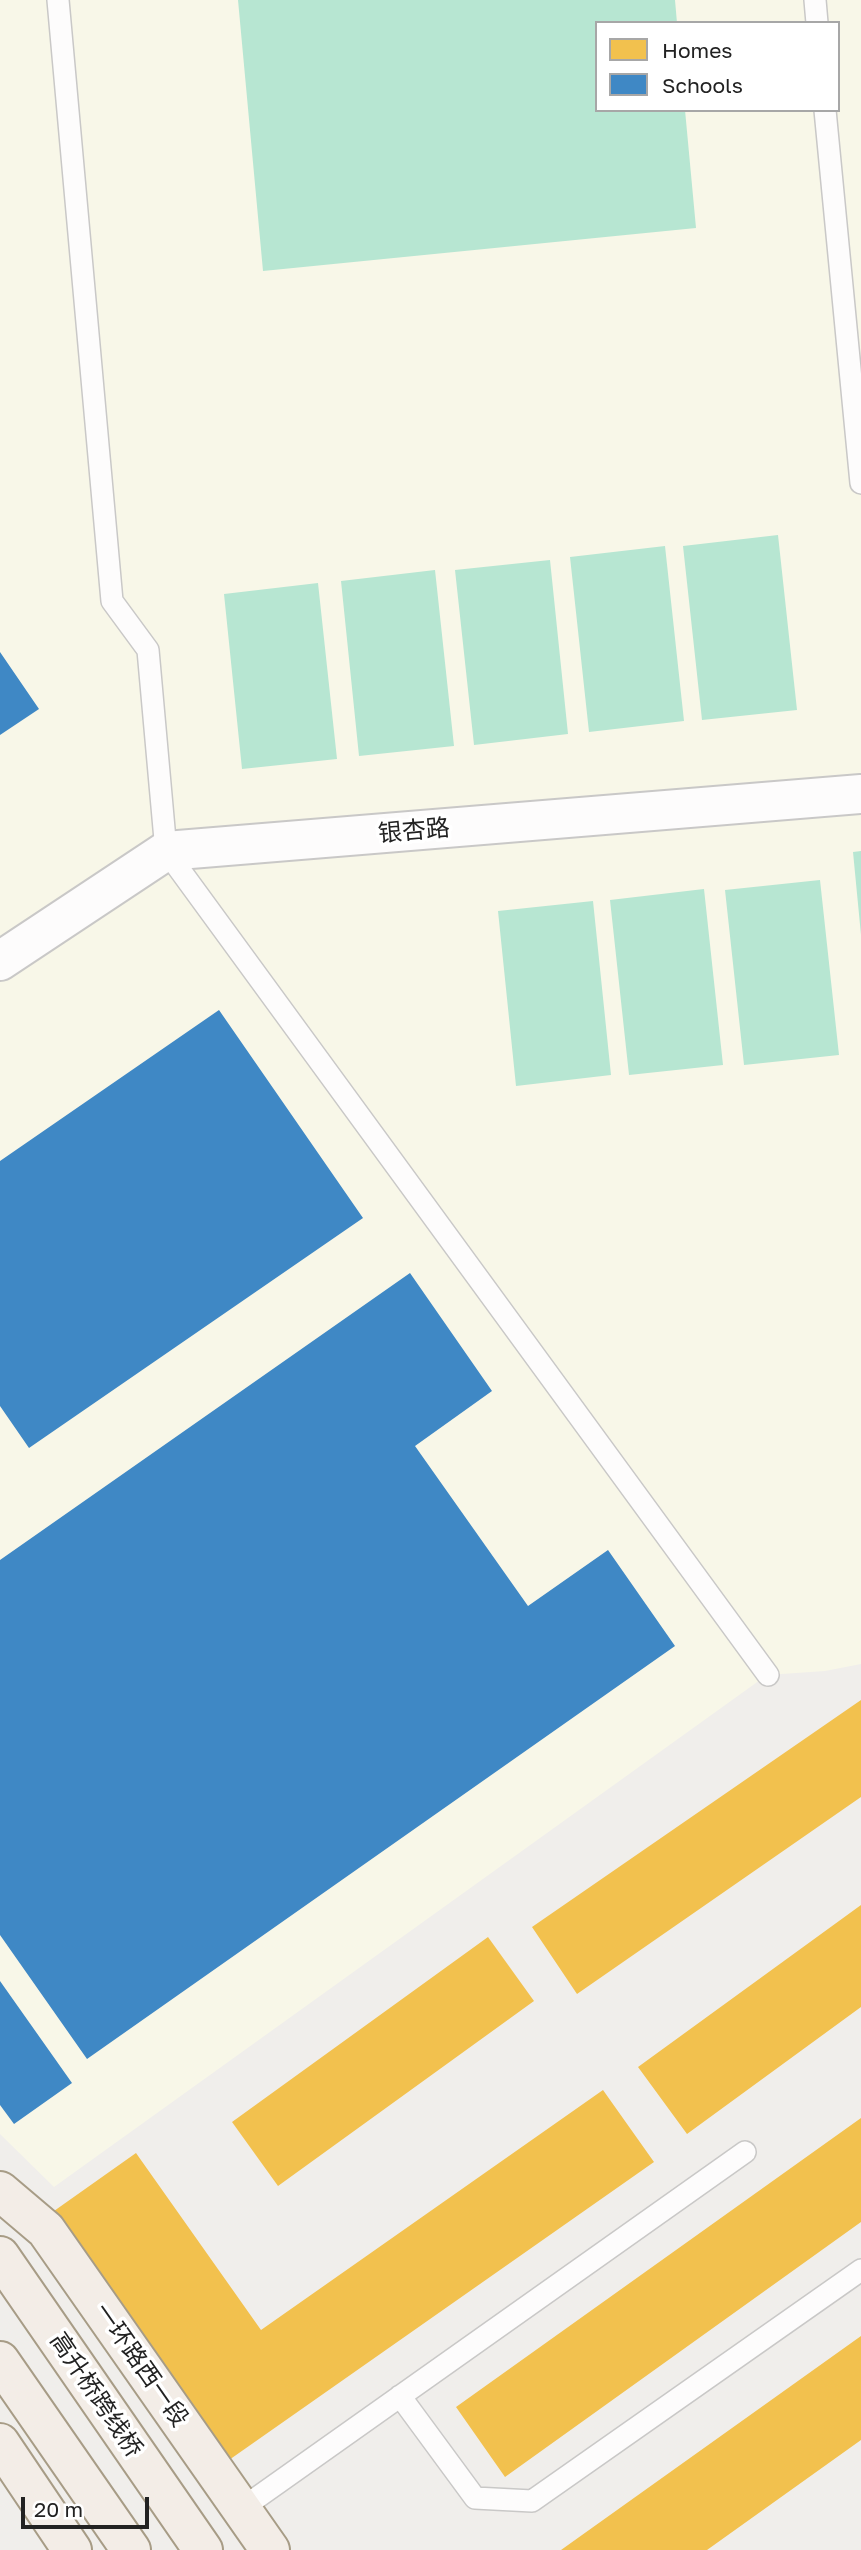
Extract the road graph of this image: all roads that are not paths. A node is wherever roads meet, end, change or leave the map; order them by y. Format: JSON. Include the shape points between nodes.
{"nodes":[{"id":1,"x":58,"y":0,"type":"edge"},
{"id":2,"x":815,"y":0,"type":"edge"},
{"id":3,"x":817,"y":21,"type":"edge"},
{"id":4,"x":825,"y":112,"type":"edge"},
{"id":5,"x":861,"y":482,"type":"edge"},
{"id":6,"x":861,"y":794,"type":"edge"},
{"id":7,"x":166,"y":851,"type":"junction"},
{"id":8,"x":0,"y":961,"type":"edge"},
{"id":9,"x":768,"y":1675,"type":"dead end"},
{"id":10,"x":745,"y":2152,"type":"dead end"},
{"id":11,"x":0,"y":2191,"type":"edge"},
{"id":12,"x":0,"y":2256,"type":"edge"},
{"id":13,"x":861,"y":2270,"type":"edge"},
{"id":14,"x":0,"y":2361,"type":"edge"},
{"id":15,"x":400,"y":2396,"type":"junction"},
{"id":16,"x":0,"y":2443,"type":"edge"},
{"id":17,"x":241,"y":2509,"type":"junction"},
{"id":18,"x":72,"y":2550,"type":"edge"},
{"id":19,"x":131,"y":2550,"type":"edge"},
{"id":20,"x":203,"y":2550,"type":"edge"},
{"id":21,"x":270,"y":2550,"type":"edge"}],
"edges":[{"from":1,"to":7,"type":"lane","via":[[112,601],[148,650]]},
{"from":2,"to":3,"type":"lane"},
{"from":4,"to":5,"type":"lane"},
{"from":6,"to":7,"type":"street","name":"银杏路"},
{"from":7,"to":8,"type":"street","name":"银杏路"},
{"from":7,"to":9,"type":"lane"},
{"from":10,"to":15,"type":"lane"},
{"from":11,"to":17,"type":"main road","name":"一环路西一段","via":[[46,2230]]},
{"from":12,"to":20,"type":"main road","name":"高升桥跨线桥"},
{"from":13,"to":15,"type":"lane","via":[[532,2501],[475,2498]]},
{"from":14,"to":19,"type":"main road"},
{"from":15,"to":17,"type":"lane"},
{"from":16,"to":18,"type":"main road"},
{"from":17,"to":21,"type":"main road","name":"一环路西一段"}]}
